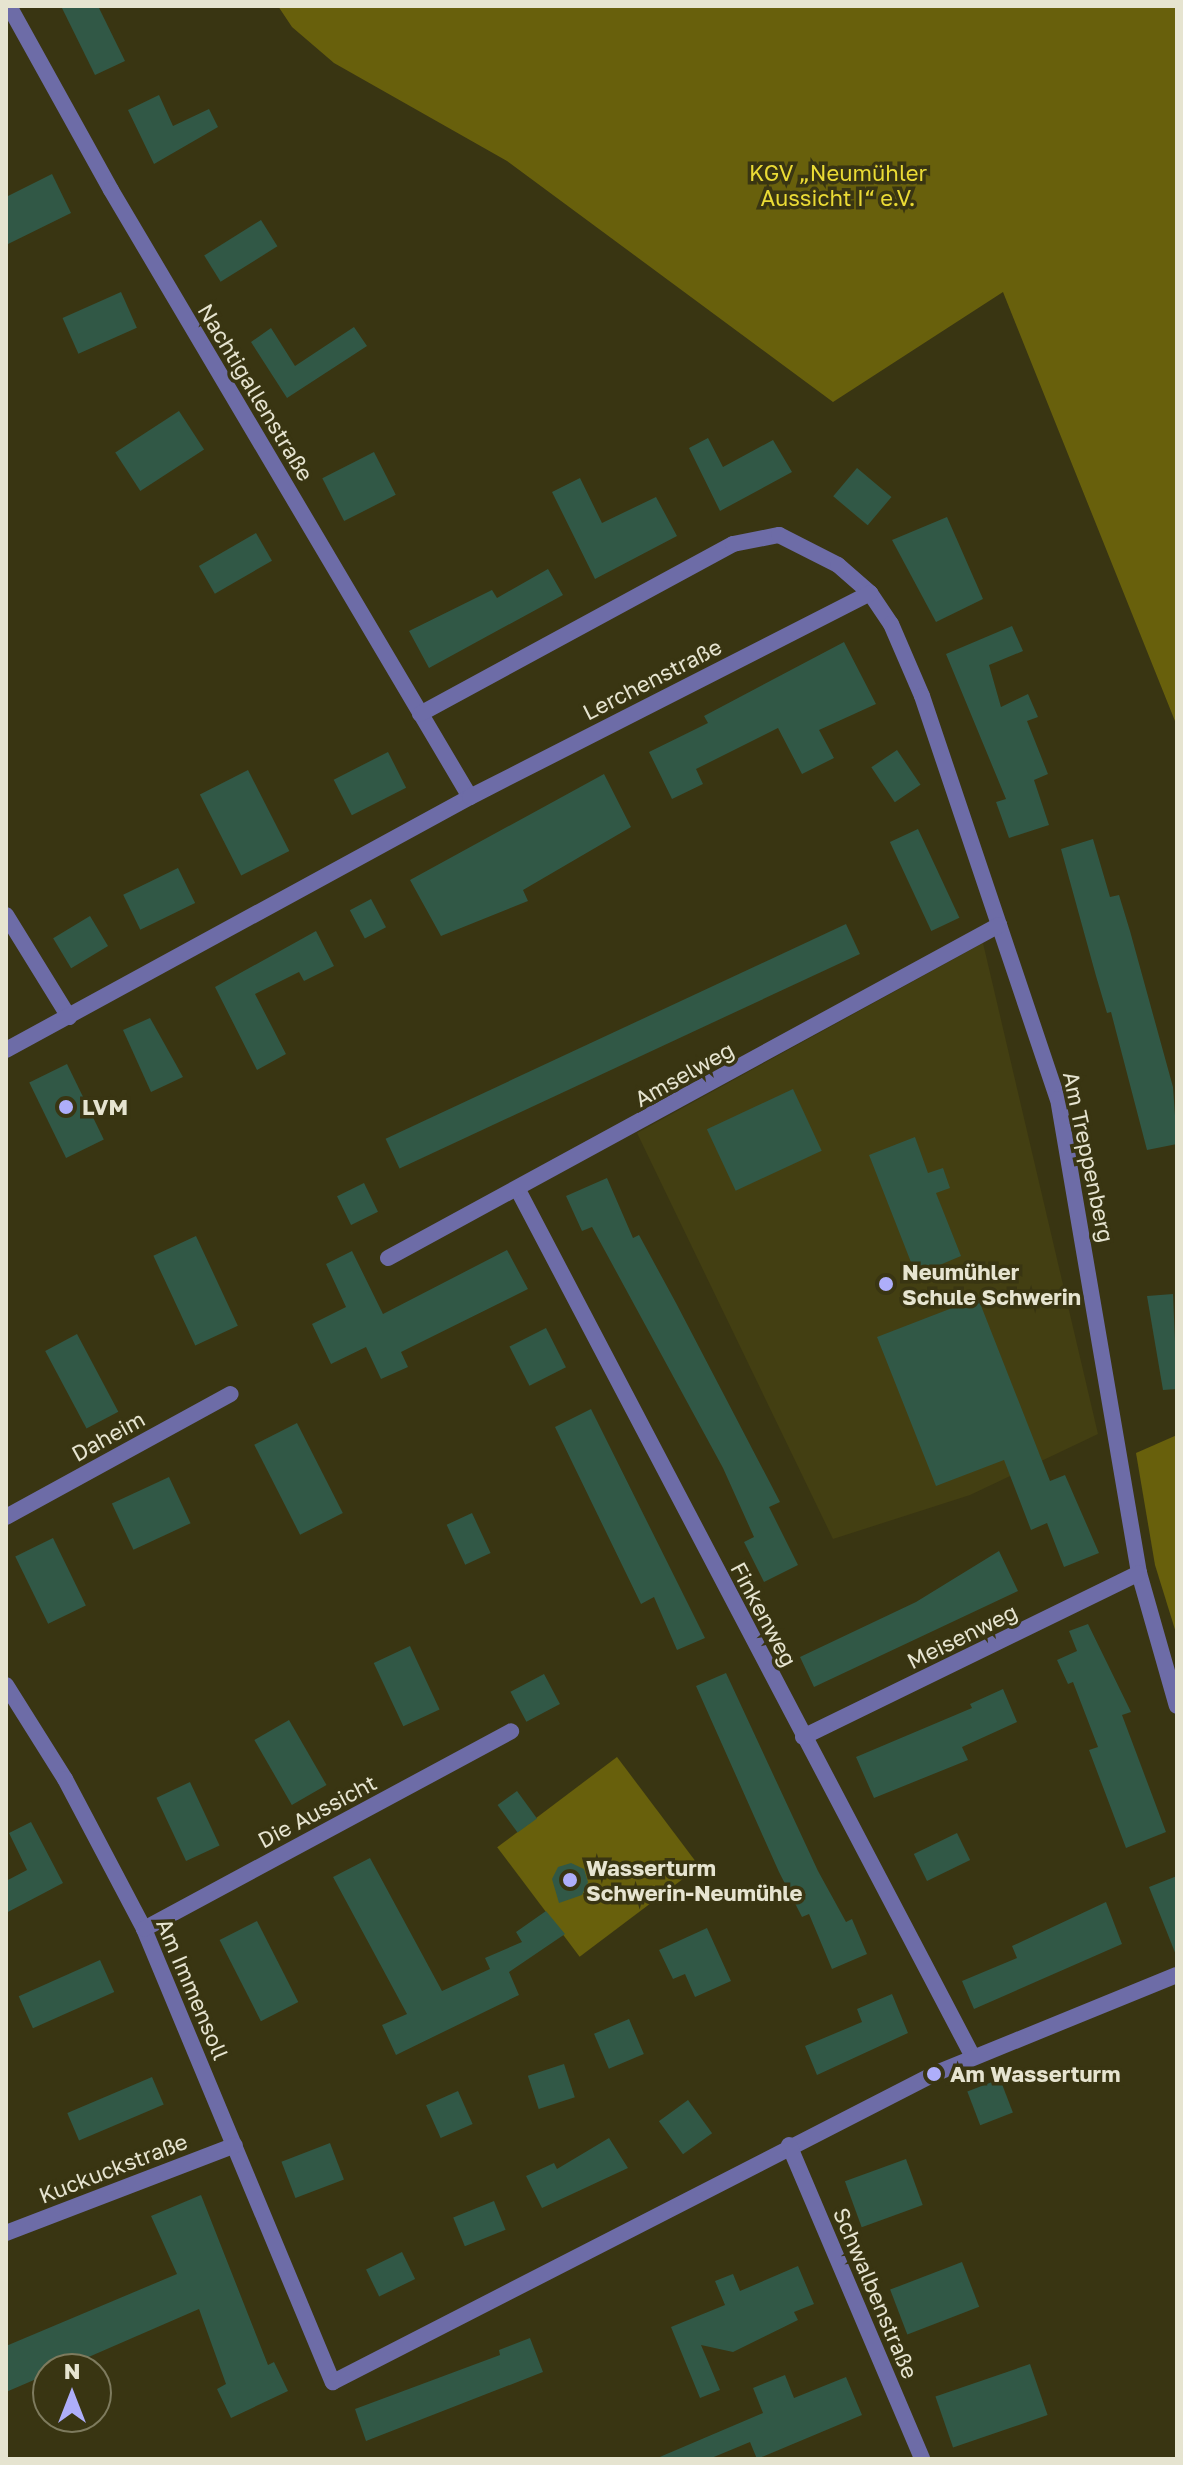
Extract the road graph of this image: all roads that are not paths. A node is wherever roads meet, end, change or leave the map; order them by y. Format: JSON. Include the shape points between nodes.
{"nodes":[{"id":1,"x":9,"y":6,"type":"edge"},
{"id":2,"x":870,"y":593,"type":"junction"},
{"id":3,"x":420,"y":714,"type":"junction"},
{"id":4,"x":470,"y":797,"type":"junction"},
{"id":5,"x":6,"y":915,"type":"edge"},
{"id":6,"x":999,"y":925,"type":"junction"},
{"id":7,"x":69,"y":1017,"type":"junction"},
{"id":8,"x":6,"y":1050,"type":"edge"},
{"id":9,"x":518,"y":1190,"type":"junction"},
{"id":10,"x":388,"y":1258,"type":"dead end"},
{"id":11,"x":231,"y":1394,"type":"dead end"},
{"id":12,"x":6,"y":1517,"type":"edge"},
{"id":13,"x":1139,"y":1573,"type":"junction"},
{"id":14,"x":6,"y":1685,"type":"edge"},
{"id":15,"x":1177,"y":1706,"type":"edge"},
{"id":16,"x":511,"y":1731,"type":"dead end"},
{"id":17,"x":803,"y":1737,"type":"junction"},
{"id":18,"x":144,"y":1929,"type":"junction"},
{"id":19,"x":1177,"y":1975,"type":"edge"},
{"id":20,"x":973,"y":2057,"type":"junction"},
{"id":21,"x":235,"y":2145,"type":"junction"},
{"id":22,"x":789,"y":2145,"type":"junction"},
{"id":23,"x":6,"y":2233,"type":"edge"},
{"id":24,"x":918,"y":2458,"type":"edge"}],
"edges":[{"from":1,"to":3,"type":"street","name":"Nachtigallenstraße","via":[[111,190]]},
{"from":2,"to":3,"type":"street","via":[[838,565],[779,535],[733,544]]},
{"from":2,"to":4,"type":"street","name":"Lerchenstraße"},
{"from":2,"to":6,"type":"street","name":"Am Treppenberg","via":[[891,624],[922,696]]},
{"from":3,"to":4,"type":"street","name":"Nachtigallenstraße"},
{"from":4,"to":7,"type":"street","name":"Lerchenstraße"},
{"from":5,"to":7,"type":"street"},
{"from":6,"to":9,"type":"street","name":"Amselweg"},
{"from":6,"to":13,"type":"street","name":"Am Treppenberg","via":[[1066,1135]]},
{"from":7,"to":8,"type":"street","name":"Lerchenstraße"},
{"from":9,"to":10,"type":"street","name":"Amselweg"},
{"from":9,"to":17,"type":"street","name":"Finkenweg"},
{"from":11,"to":12,"type":"street","name":"Daheim"},
{"from":13,"to":15,"type":"street","name":"Am Treppenberg"},
{"from":13,"to":17,"type":"street","name":"Meisenweg"},
{"from":14,"to":18,"type":"street","name":"Am Immensoll","via":[[65,1779]]},
{"from":16,"to":18,"type":"street","name":"Die Aussicht"},
{"from":17,"to":20,"type":"street","name":"Finkenweg"},
{"from":18,"to":21,"type":"street","name":"Am Immensoll"},
{"from":19,"to":20,"type":"street"},
{"from":20,"to":22,"type":"street"},
{"from":21,"to":22,"type":"street","name":"Am Immensoll","via":[[333,2382]]},
{"from":21,"to":23,"type":"street","name":"Kuckuckstraße"},
{"from":22,"to":24,"type":"street","name":"Schwalbenstraße"}]}
